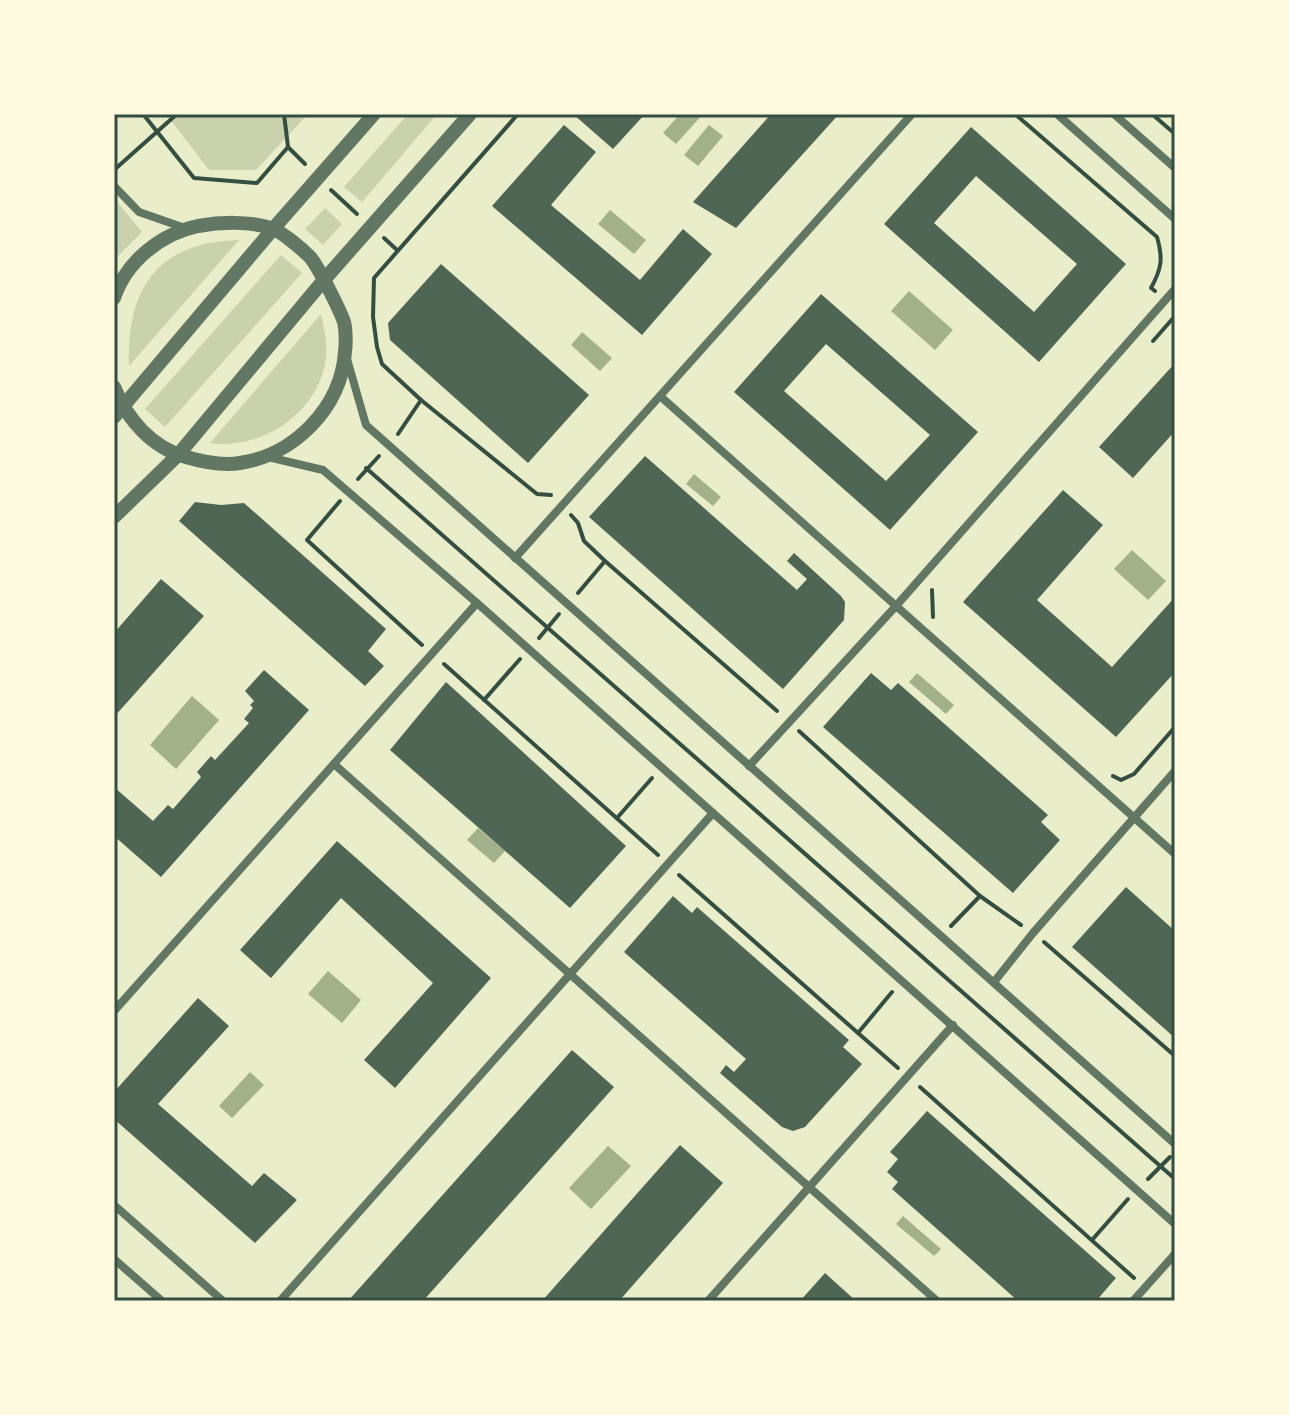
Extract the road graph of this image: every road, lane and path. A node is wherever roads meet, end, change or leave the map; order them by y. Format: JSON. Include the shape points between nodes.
{"nodes":[{"id":1,"x":143,"y":114,"type":"edge"},
{"id":2,"x":177,"y":114,"type":"edge"},
{"id":3,"x":374,"y":114,"type":"edge"},
{"id":4,"x":470,"y":114,"type":"edge"},
{"id":5,"x":518,"y":114,"type":"edge"},
{"id":6,"x":912,"y":114,"type":"edge"},
{"id":7,"x":1015,"y":114,"type":"edge"},
{"id":8,"x":1057,"y":114,"type":"edge"},
{"id":9,"x":1114,"y":114,"type":"edge"},
{"id":10,"x":1152,"y":114,"type":"edge"},
{"id":11,"x":157,"y":132,"type":"junction"},
{"id":12,"x":1175,"y":134,"type":"edge"},
{"id":13,"x":288,"y":147,"type":"dead end"},
{"id":14,"x":1175,"y":168,"type":"edge"},
{"id":15,"x":114,"y":170,"type":"edge"},
{"id":16,"x":114,"y":186,"type":"edge"},
{"id":17,"x":1175,"y":219,"type":"edge"},
{"id":18,"x":186,"y":229,"type":"junction"},
{"id":19,"x":273,"y":229,"type":"junction"},
{"id":20,"x":323,"y":281,"type":"junction"},
{"id":21,"x":116,"y":287,"type":"edge"},
{"id":22,"x":1175,"y":289,"type":"edge"},
{"id":23,"x":1165,"y":301,"type":"junction"},
{"id":24,"x":1175,"y":316,"type":"edge"},
{"id":25,"x":1143,"y":352,"type":"dead end"},
{"id":26,"x":345,"y":354,"type":"junction"},
{"id":27,"x":114,"y":387,"type":"edge"},
{"id":28,"x":660,"y":396,"type":"junction"},
{"id":29,"x":421,"y":400,"type":"junction"},
{"id":30,"x":118,"y":412,"type":"edge"},
{"id":31,"x":389,"y":446,"type":"junction"},
{"id":32,"x":178,"y":455,"type":"junction"},
{"id":33,"x":268,"y":456,"type":"junction"},
{"id":34,"x":366,"y":468,"type":"junction"},
{"id":35,"x":349,"y":491,"type":"junction"},
{"id":36,"x":552,"y":495,"type":"dead end"},
{"id":37,"x":569,"y":513,"type":"dead end"},
{"id":38,"x":114,"y":517,"type":"edge"},
{"id":39,"x":515,"y":558,"type":"junction"},
{"id":40,"x":605,"y":561,"type":"junction"},
{"id":41,"x":937,"y":584,"type":"dead end"},
{"id":42,"x":572,"y":599,"type":"dead end"},
{"id":43,"x":477,"y":603,"type":"junction"},
{"id":44,"x":896,"y":606,"type":"junction"},
{"id":45,"x":563,"y":610,"type":"dead end"},
{"id":46,"x":933,"y":618,"type":"dead end"},
{"id":47,"x":548,"y":627,"type":"junction"},
{"id":48,"x":534,"y":643,"type":"dead end"},
{"id":49,"x":432,"y":654,"type":"junction"},
{"id":50,"x":524,"y":654,"type":"dead end"},
{"id":51,"x":484,"y":700,"type":"junction"},
{"id":52,"x":782,"y":716,"type":"dead end"},
{"id":53,"x":1175,"y":727,"type":"edge"},
{"id":54,"x":797,"y":729,"type":"dead end"},
{"id":55,"x":334,"y":764,"type":"junction"},
{"id":56,"x":749,"y":766,"type":"junction"},
{"id":57,"x":662,"y":767,"type":"junction"},
{"id":58,"x":1175,"y":771,"type":"edge"},
{"id":59,"x":1113,"y":776,"type":"dead end"},
{"id":60,"x":713,"y":813,"type":"junction"},
{"id":61,"x":1134,"y":817,"type":"junction"},
{"id":62,"x":617,"y":818,"type":"junction"},
{"id":63,"x":1175,"y":854,"type":"edge"},
{"id":64,"x":668,"y":864,"type":"junction"},
{"id":65,"x":980,"y":896,"type":"junction"},
{"id":66,"x":945,"y":932,"type":"dead end"},
{"id":67,"x":1033,"y":933,"type":"junction"},
{"id":68,"x":570,"y":975,"type":"junction"},
{"id":69,"x":902,"y":980,"type":"junction"},
{"id":70,"x":994,"y":982,"type":"junction"},
{"id":71,"x":114,"y":1011,"type":"edge"},
{"id":72,"x":953,"y":1025,"type":"junction"},
{"id":73,"x":858,"y":1033,"type":"junction"},
{"id":74,"x":1175,"y":1056,"type":"edge"},
{"id":75,"x":907,"y":1076,"type":"junction"},
{"id":76,"x":1175,"y":1144,"type":"edge"},
{"id":77,"x":1175,"y":1179,"type":"edge"},
{"id":78,"x":808,"y":1187,"type":"junction"},
{"id":79,"x":114,"y":1205,"type":"edge"},
{"id":80,"x":1175,"y":1224,"type":"edge"},
{"id":81,"x":1175,"y":1254,"type":"edge"},
{"id":82,"x":114,"y":1259,"type":"edge"},
{"id":83,"x":1145,"y":1288,"type":"junction"},
{"id":84,"x":162,"y":1301,"type":"edge"},
{"id":85,"x":223,"y":1301,"type":"edge"},
{"id":86,"x":280,"y":1301,"type":"edge"},
{"id":87,"x":708,"y":1301,"type":"edge"},
{"id":88,"x":937,"y":1301,"type":"edge"},
{"id":89,"x":1133,"y":1301,"type":"edge"}],
"edges":[{"from":1,"to":11,"type":"path"},
{"from":2,"to":11,"type":"path"},
{"from":3,"to":19,"type":"street"},
{"from":4,"to":20,"type":"street"},
{"from":5,"to":29,"type":"path","via":[[374,278],[373,317],[382,364]]},
{"from":6,"to":28,"type":"street"},
{"from":7,"to":23,"type":"path","via":[[1157,237],[1161,269],[1151,288]]},
{"from":8,"to":17,"type":"street"},
{"from":9,"to":14,"type":"street"},
{"from":10,"to":12,"type":"path"},
{"from":11,"to":13,"type":"path","via":[[194,178],[257,183]]},
{"from":11,"to":15,"type":"path"},
{"from":16,"to":18,"type":"street","via":[[139,212]]},
{"from":18,"to":19,"type":"street","via":[[216,223]]},
{"from":18,"to":21,"type":"street","via":[[136,260]]},
{"from":19,"to":20,"type":"street","via":[[310,258]]},
{"from":19,"to":30,"type":"street"},
{"from":20,"to":26,"type":"street","via":[[344,323]]},
{"from":20,"to":32,"type":"street"},
{"from":22,"to":23,"type":"street"},
{"from":23,"to":44,"type":"street"},
{"from":24,"to":25,"type":"path"},
{"from":26,"to":31,"type":"street","via":[[366,425]]},
{"from":26,"to":33,"type":"street","via":[[333,398],[306,433]]},
{"from":27,"to":30,"type":"street"},
{"from":28,"to":39,"type":"street"},
{"from":28,"to":44,"type":"street"},
{"from":29,"to":31,"type":"path"},
{"from":29,"to":36,"type":"path","via":[[537,494]]},
{"from":30,"to":32,"type":"street"},
{"from":31,"to":34,"type":"path"},
{"from":31,"to":39,"type":"street"},
{"from":32,"to":33,"type":"street","via":[[207,463]]},
{"from":32,"to":38,"type":"street"},
{"from":33,"to":35,"type":"street","via":[[323,470]]},
{"from":34,"to":35,"type":"path"},
{"from":34,"to":47,"type":"path"},
{"from":35,"to":43,"type":"street"},
{"from":35,"to":49,"type":"path","via":[[307,540]]},
{"from":37,"to":40,"type":"path","via":[[584,541]]},
{"from":39,"to":56,"type":"street"},
{"from":40,"to":42,"type":"path"},
{"from":40,"to":52,"type":"path"},
{"from":41,"to":46,"type":"path","via":[[932,591]]},
{"from":43,"to":49,"type":"street"},
{"from":43,"to":57,"type":"street"},
{"from":44,"to":56,"type":"street"},
{"from":44,"to":61,"type":"street"},
{"from":45,"to":47,"type":"path"},
{"from":47,"to":48,"type":"path"},
{"from":47,"to":77,"type":"path"},
{"from":49,"to":51,"type":"path"},
{"from":49,"to":55,"type":"street"},
{"from":50,"to":51,"type":"path"},
{"from":51,"to":62,"type":"path"},
{"from":53,"to":59,"type":"path","via":[[1134,774],[1121,780]]},
{"from":54,"to":65,"type":"path"},
{"from":55,"to":68,"type":"street"},
{"from":55,"to":71,"type":"street"},
{"from":56,"to":70,"type":"street"},
{"from":57,"to":60,"type":"street"},
{"from":57,"to":62,"type":"path"},
{"from":58,"to":61,"type":"street"},
{"from":60,"to":64,"type":"street"},
{"from":60,"to":69,"type":"street"},
{"from":61,"to":63,"type":"street"},
{"from":61,"to":67,"type":"street"},
{"from":62,"to":64,"type":"path"},
{"from":64,"to":68,"type":"street"},
{"from":64,"to":73,"type":"path"},
{"from":65,"to":66,"type":"path"},
{"from":65,"to":67,"type":"path"},
{"from":67,"to":70,"type":"street"},
{"from":67,"to":74,"type":"path"},
{"from":68,"to":78,"type":"street"},
{"from":68,"to":86,"type":"street"},
{"from":69,"to":72,"type":"street"},
{"from":69,"to":73,"type":"path"},
{"from":70,"to":76,"type":"street"},
{"from":72,"to":75,"type":"street"},
{"from":72,"to":80,"type":"street"},
{"from":73,"to":75,"type":"path"},
{"from":75,"to":78,"type":"street"},
{"from":75,"to":83,"type":"path"},
{"from":78,"to":87,"type":"street"},
{"from":78,"to":88,"type":"street"},
{"from":79,"to":85,"type":"street"},
{"from":81,"to":83,"type":"street"},
{"from":82,"to":84,"type":"street"},
{"from":83,"to":89,"type":"street"}]}
